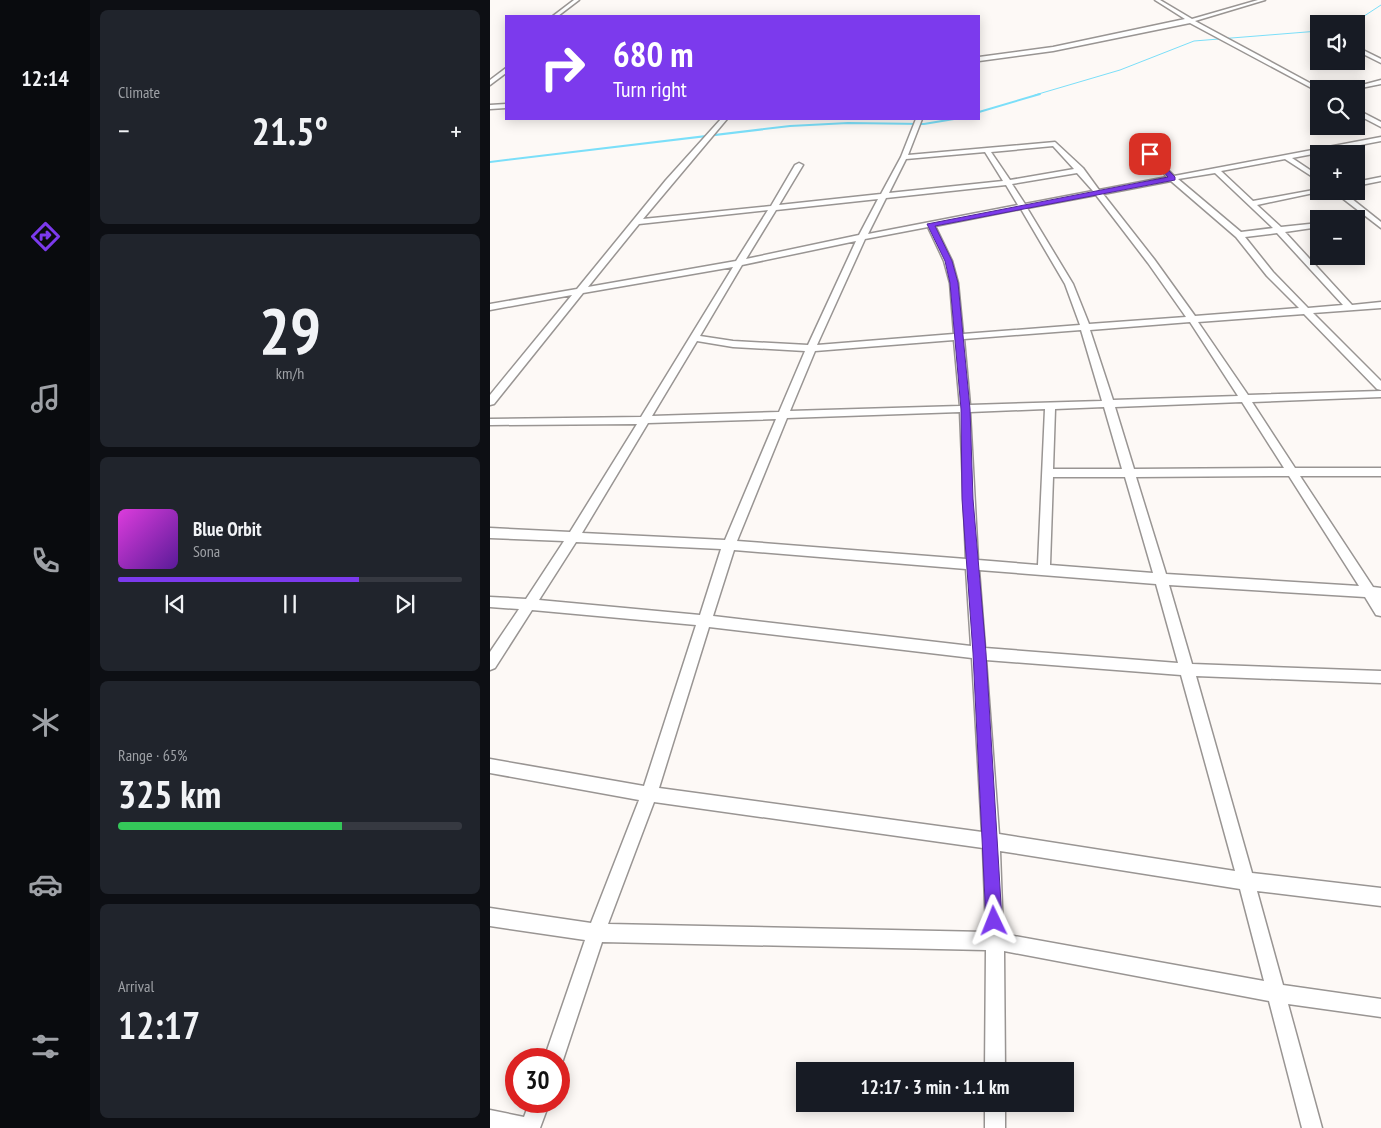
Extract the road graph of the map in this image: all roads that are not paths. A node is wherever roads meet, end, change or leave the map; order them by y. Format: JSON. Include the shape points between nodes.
{"nodes":[{"id":1,"x":578,"y":0,"type":"edge"},
{"id":2,"x":1157,"y":0,"type":"edge"},
{"id":3,"x":1263,"y":0,"type":"edge"},
{"id":4,"x":556,"y":15,"type":"edge"},
{"id":5,"x":1192,"y":21,"type":"junction"},
{"id":6,"x":1365,"y":53,"type":"edge"},
{"id":7,"x":980,"y":59,"type":"edge"},
{"id":8,"x":1381,"y":61,"type":"edge"},
{"id":9,"x":505,"y":71,"type":"edge"},
{"id":10,"x":490,"y":82,"type":"edge"},
{"id":11,"x":1381,"y":82,"type":"edge"},
{"id":12,"x":1310,"y":85,"type":"edge"},
{"id":13,"x":1365,"y":86,"type":"edge"},
{"id":14,"x":505,"y":106,"type":"edge"},
{"id":15,"x":490,"y":108,"type":"edge"},
{"id":16,"x":1365,"y":116,"type":"edge"},
{"id":17,"x":723,"y":120,"type":"edge"},
{"id":18,"x":919,"y":120,"type":"edge"},
{"id":19,"x":1381,"y":125,"type":"edge"},
{"id":20,"x":1381,"y":139,"type":"edge"},
{"id":21,"x":986,"y":150,"type":"junction"},
{"id":22,"x":1150,"y":154,"type":"dead end"},
{"id":23,"x":904,"y":157,"type":"junction"},
{"id":24,"x":1286,"y":157,"type":"junction"},
{"id":25,"x":799,"y":165,"type":"dead end"},
{"id":26,"x":1080,"y":170,"type":"junction"},
{"id":27,"x":1216,"y":170,"type":"junction"},
{"id":28,"x":1310,"y":173,"type":"edge"},
{"id":29,"x":1172,"y":178,"type":"junction"},
{"id":30,"x":1381,"y":179,"type":"edge"},
{"id":31,"x":1365,"y":182,"type":"edge"},
{"id":32,"x":1006,"y":183,"type":"junction"},
{"id":33,"x":1099,"y":192,"type":"junction"},
{"id":34,"x":1310,"y":193,"type":"edge"},
{"id":35,"x":885,"y":196,"type":"junction"},
{"id":36,"x":1348,"y":200,"type":"edge"},
{"id":37,"x":1251,"y":204,"type":"junction"},
{"id":38,"x":1022,"y":207,"type":"junction"},
{"id":39,"x":772,"y":209,"type":"junction"},
{"id":40,"x":1381,"y":216,"type":"edge"},
{"id":41,"x":1371,"y":218,"type":"junction"},
{"id":42,"x":1365,"y":219,"type":"edge"},
{"id":43,"x":636,"y":222,"type":"junction"},
{"id":44,"x":930,"y":224,"type":"junction"},
{"id":45,"x":1310,"y":226,"type":"edge"},
{"id":46,"x":1381,"y":226,"type":"edge"},
{"id":47,"x":1279,"y":230,"type":"junction"},
{"id":48,"x":1239,"y":235,"type":"junction"},
{"id":49,"x":862,"y":237,"type":"junction"},
{"id":50,"x":741,"y":263,"type":"junction"},
{"id":51,"x":580,"y":290,"type":"junction"},
{"id":52,"x":1381,"y":305,"type":"edge"},
{"id":53,"x":490,"y":307,"type":"edge"},
{"id":54,"x":1350,"y":308,"type":"junction"},
{"id":55,"x":1308,"y":312,"type":"junction"},
{"id":56,"x":1193,"y":320,"type":"junction"},
{"id":57,"x":1085,"y":327,"type":"junction"},
{"id":58,"x":959,"y":337,"type":"junction"},
{"id":59,"x":695,"y":338,"type":"junction"},
{"id":60,"x":811,"y":348,"type":"junction"},
{"id":61,"x":1381,"y":387,"type":"edge"},
{"id":62,"x":1381,"y":394,"type":"edge"},
{"id":63,"x":1246,"y":400,"type":"junction"},
{"id":64,"x":490,"y":402,"type":"edge"},
{"id":65,"x":1109,"y":404,"type":"junction"},
{"id":66,"x":1050,"y":406,"type":"junction"},
{"id":67,"x":965,"y":409,"type":"junction"},
{"id":68,"x":782,"y":415,"type":"junction"},
{"id":69,"x":645,"y":420,"type":"junction"},
{"id":70,"x":490,"y":422,"type":"edge"},
{"id":71,"x":1381,"y":472,"type":"edge"},
{"id":72,"x":1048,"y":473,"type":"junction"},
{"id":73,"x":1129,"y":473,"type":"junction"},
{"id":74,"x":1292,"y":473,"type":"junction"},
{"id":75,"x":490,"y":533,"type":"edge"},
{"id":76,"x":572,"y":539,"type":"junction"},
{"id":77,"x":729,"y":545,"type":"junction"},
{"id":78,"x":974,"y":565,"type":"junction"},
{"id":79,"x":1044,"y":570,"type":"junction"},
{"id":80,"x":1159,"y":579,"type":"junction"},
{"id":81,"x":1375,"y":593,"type":"edge"},
{"id":82,"x":490,"y":602,"type":"edge"},
{"id":83,"x":530,"y":604,"type":"junction"},
{"id":84,"x":1381,"y":611,"type":"edge"},
{"id":85,"x":705,"y":622,"type":"junction"},
{"id":86,"x":980,"y":653,"type":"junction"},
{"id":87,"x":490,"y":664,"type":"edge"},
{"id":88,"x":1186,"y":671,"type":"junction"},
{"id":89,"x":1381,"y":677,"type":"edge"},
{"id":90,"x":490,"y":766,"type":"edge"},
{"id":91,"x":649,"y":794,"type":"junction"},
{"id":92,"x":991,"y":842,"type":"junction"},
{"id":93,"x":1245,"y":881,"type":"junction"},
{"id":94,"x":1381,"y":897,"type":"edge"},
{"id":95,"x":490,"y":916,"type":"edge"},
{"id":96,"x":596,"y":933,"type":"junction"},
{"id":97,"x":994,"y":941,"type":"junction"},
{"id":98,"x":1277,"y":993,"type":"junction"},
{"id":99,"x":1381,"y":1008,"type":"edge"},
{"id":100,"x":558,"y":1048,"type":"edge"},
{"id":101,"x":995,"y":1062,"type":"edge"},
{"id":102,"x":995,"y":1112,"type":"edge"},
{"id":103,"x":536,"y":1113,"type":"edge"},
{"id":104,"x":490,"y":1120,"type":"edge"},
{"id":105,"x":526,"y":1128,"type":"edge"},
{"id":106,"x":530,"y":1128,"type":"edge"},
{"id":107,"x":995,"y":1128,"type":"edge"},
{"id":108,"x":1312,"y":1128,"type":"edge"}],
"edges":[{"from":1,"to":4,"type":"street"},
{"from":2,"to":5,"type":"street"},
{"from":3,"to":5,"type":"street"},
{"from":5,"to":7,"type":"street","via":[[1053,49]]},
{"from":5,"to":12,"type":"street"},
{"from":6,"to":8,"type":"street"},
{"from":9,"to":10,"type":"street"},
{"from":11,"to":13,"type":"street"},
{"from":14,"to":15,"type":"street"},
{"from":16,"to":19,"type":"street"},
{"from":17,"to":43,"type":"street"},
{"from":18,"to":23,"type":"street"},
{"from":20,"to":24,"type":"street"},
{"from":21,"to":23,"type":"street"},
{"from":21,"to":26,"type":"street","via":[[1053,143]]},
{"from":21,"to":32,"type":"street"},
{"from":22,"to":29,"type":"street"},
{"from":23,"to":35,"type":"street"},
{"from":24,"to":27,"type":"street"},
{"from":24,"to":28,"type":"street"},
{"from":25,"to":39,"type":"street"},
{"from":26,"to":32,"type":"street"},
{"from":26,"to":33,"type":"street"},
{"from":27,"to":29,"type":"street"},
{"from":27,"to":37,"type":"street"},
{"from":29,"to":33,"type":"street"},
{"from":29,"to":48,"type":"street"},
{"from":30,"to":31,"type":"street"},
{"from":32,"to":35,"type":"street"},
{"from":32,"to":38,"type":"street"},
{"from":33,"to":38,"type":"street"},
{"from":33,"to":56,"type":"street"},
{"from":34,"to":37,"type":"street"},
{"from":35,"to":39,"type":"street"},
{"from":35,"to":49,"type":"street"},
{"from":36,"to":41,"type":"street"},
{"from":37,"to":47,"type":"street"},
{"from":38,"to":44,"type":"street"},
{"from":38,"to":57,"type":"street","via":[[1069,284]]},
{"from":39,"to":43,"type":"street"},
{"from":39,"to":50,"type":"street"},
{"from":40,"to":41,"type":"street"},
{"from":41,"to":42,"type":"street"},
{"from":41,"to":46,"type":"street"},
{"from":43,"to":51,"type":"street"},
{"from":44,"to":49,"type":"street"},
{"from":44,"to":58,"type":"street","via":[[948,261],[954,283]]},
{"from":45,"to":47,"type":"street"},
{"from":47,"to":48,"type":"street"},
{"from":47,"to":54,"type":"street"},
{"from":48,"to":55,"type":"street","via":[[1270,274]]},
{"from":49,"to":50,"type":"street"},
{"from":49,"to":60,"type":"street"},
{"from":50,"to":51,"type":"street"},
{"from":50,"to":59,"type":"street"},
{"from":51,"to":53,"type":"street"},
{"from":51,"to":64,"type":"street"},
{"from":52,"to":54,"type":"street"},
{"from":54,"to":55,"type":"street"},
{"from":55,"to":56,"type":"street"},
{"from":55,"to":61,"type":"street"},
{"from":56,"to":57,"type":"street"},
{"from":56,"to":63,"type":"street"},
{"from":57,"to":58,"type":"street"},
{"from":57,"to":65,"type":"street"},
{"from":58,"to":60,"type":"street"},
{"from":58,"to":67,"type":"street"},
{"from":59,"to":60,"type":"street","via":[[733,344]]},
{"from":59,"to":69,"type":"street"},
{"from":60,"to":68,"type":"street"},
{"from":62,"to":63,"type":"street"},
{"from":63,"to":65,"type":"street"},
{"from":63,"to":74,"type":"street"},
{"from":65,"to":66,"type":"street"},
{"from":65,"to":73,"type":"street"},
{"from":66,"to":67,"type":"street"},
{"from":66,"to":72,"type":"street"},
{"from":67,"to":68,"type":"street"},
{"from":67,"to":78,"type":"street"},
{"from":68,"to":69,"type":"street"},
{"from":68,"to":77,"type":"street"},
{"from":69,"to":70,"type":"street"},
{"from":69,"to":76,"type":"street"},
{"from":71,"to":74,"type":"street"},
{"from":72,"to":73,"type":"street"},
{"from":72,"to":79,"type":"street"},
{"from":73,"to":74,"type":"street"},
{"from":73,"to":80,"type":"street"},
{"from":74,"to":81,"type":"street"},
{"from":75,"to":76,"type":"street"},
{"from":76,"to":77,"type":"street"},
{"from":76,"to":83,"type":"street"},
{"from":77,"to":78,"type":"street"},
{"from":77,"to":85,"type":"street"},
{"from":78,"to":79,"type":"street"},
{"from":78,"to":86,"type":"street"},
{"from":79,"to":80,"type":"street"},
{"from":80,"to":81,"type":"street"},
{"from":80,"to":88,"type":"street"},
{"from":81,"to":84,"type":"street"},
{"from":82,"to":83,"type":"street"},
{"from":83,"to":85,"type":"street"},
{"from":83,"to":87,"type":"street"},
{"from":85,"to":86,"type":"street"},
{"from":85,"to":91,"type":"street"},
{"from":86,"to":88,"type":"street"},
{"from":86,"to":92,"type":"street"},
{"from":88,"to":89,"type":"street"},
{"from":88,"to":93,"type":"street"},
{"from":90,"to":91,"type":"street"},
{"from":91,"to":92,"type":"street"},
{"from":91,"to":96,"type":"street"},
{"from":92,"to":93,"type":"street"},
{"from":92,"to":97,"type":"street"},
{"from":93,"to":94,"type":"street"},
{"from":93,"to":98,"type":"street"},
{"from":95,"to":96,"type":"street"},
{"from":96,"to":97,"type":"street"},
{"from":96,"to":100,"type":"street"},
{"from":97,"to":98,"type":"street"},
{"from":97,"to":101,"type":"street"},
{"from":98,"to":99,"type":"street"},
{"from":98,"to":108,"type":"street"},
{"from":102,"to":107,"type":"street"},
{"from":103,"to":106,"type":"street"},
{"from":104,"to":105,"type":"street"}]}
